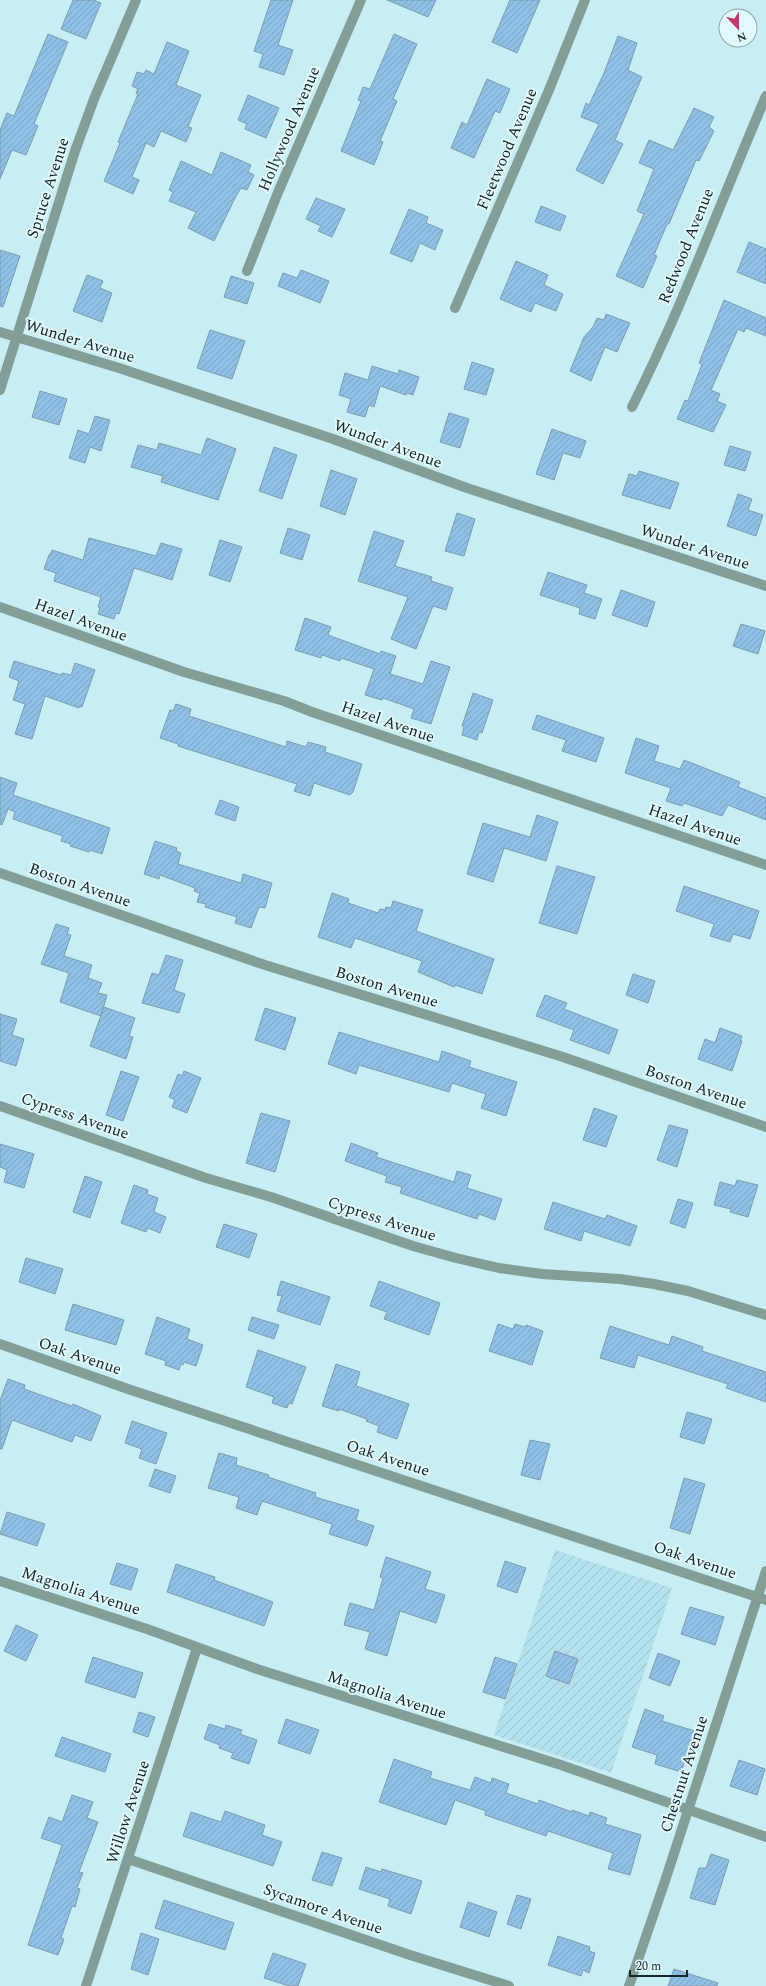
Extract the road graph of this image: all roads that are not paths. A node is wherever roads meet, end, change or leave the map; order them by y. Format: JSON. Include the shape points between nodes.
{"nodes":[{"id":1,"x":136,"y":0,"type":"edge"},
{"id":2,"x":361,"y":0,"type":"edge"},
{"id":3,"x":585,"y":0,"type":"edge"},
{"id":4,"x":766,"y":96,"type":"edge"},
{"id":5,"x":247,"y":271,"type":"dead end"},
{"id":6,"x":455,"y":308,"type":"dead end"},
{"id":7,"x":0,"y":332,"type":"edge"},
{"id":8,"x":17,"y":338,"type":"junction"},
{"id":9,"x":0,"y":390,"type":"edge"},
{"id":10,"x":632,"y":407,"type":"dead end"},
{"id":11,"x":766,"y":586,"type":"edge"},
{"id":12,"x":0,"y":607,"type":"edge"},
{"id":13,"x":766,"y":864,"type":"edge"},
{"id":14,"x":0,"y":874,"type":"edge"},
{"id":15,"x":0,"y":1106,"type":"edge"},
{"id":16,"x":766,"y":1127,"type":"edge"},
{"id":17,"x":766,"y":1315,"type":"edge"},
{"id":18,"x":0,"y":1344,"type":"edge"},
{"id":19,"x":766,"y":1571,"type":"edge"},
{"id":20,"x":0,"y":1580,"type":"edge"},
{"id":21,"x":762,"y":1598,"type":"edge"},
{"id":22,"x":197,"y":1648,"type":"junction"},
{"id":23,"x":688,"y":1811,"type":"junction"},
{"id":24,"x":766,"y":1837,"type":"edge"},
{"id":25,"x":128,"y":1859,"type":"junction"},
{"id":26,"x":86,"y":1986,"type":"edge"},
{"id":27,"x":509,"y":1986,"type":"edge"},
{"id":28,"x":629,"y":1986,"type":"edge"}],
"edges":[{"from":1,"to":8,"type":"street","name":"Spruce Avenue","via":[[75,151]]},
{"from":2,"to":5,"type":"street","name":"Hollywood Avenue","via":[[288,168]]},
{"from":3,"to":6,"type":"street","name":"Fleetwood Avenue"},
{"from":4,"to":10,"type":"street","name":"Redwood Avenue","via":[[695,268],[651,370]]},
{"from":7,"to":8,"type":"street","name":"Wunder Avenue"},
{"from":8,"to":9,"type":"street","name":"Spruce Avenue"},
{"from":8,"to":11,"type":"street","name":"Wunder Avenue","via":[[119,368],[467,488]]},
{"from":12,"to":13,"type":"street","name":"Hazel Avenue","via":[[178,670],[284,701]]},
{"from":14,"to":16,"type":"street","name":"Boston Avenue","via":[[265,964],[563,1057]]},
{"from":15,"to":17,"type":"street","name":"Cypress Avenue","via":[[206,1178],[456,1258],[542,1274],[654,1284],[702,1295]]},
{"from":18,"to":21,"type":"street","name":"Oak Avenue","via":[[128,1389]]},
{"from":19,"to":21,"type":"street","name":"Chestnut Avenue"},
{"from":20,"to":22,"type":"street","name":"Magnolia Avenue"},
{"from":21,"to":23,"type":"street","name":"Chestnut Avenue"},
{"from":22,"to":23,"type":"street","name":"Magnolia Avenue","via":[[398,1715],[561,1765]]},
{"from":22,"to":25,"type":"street","name":"Willow Avenue"},
{"from":23,"to":24,"type":"street","name":"Magnolia Avenue"},
{"from":23,"to":28,"type":"street","name":"Chestnut Avenue"},
{"from":25,"to":26,"type":"street","name":"Willow Avenue"},
{"from":25,"to":27,"type":"street","name":"Sycamore Avenue"}]}
